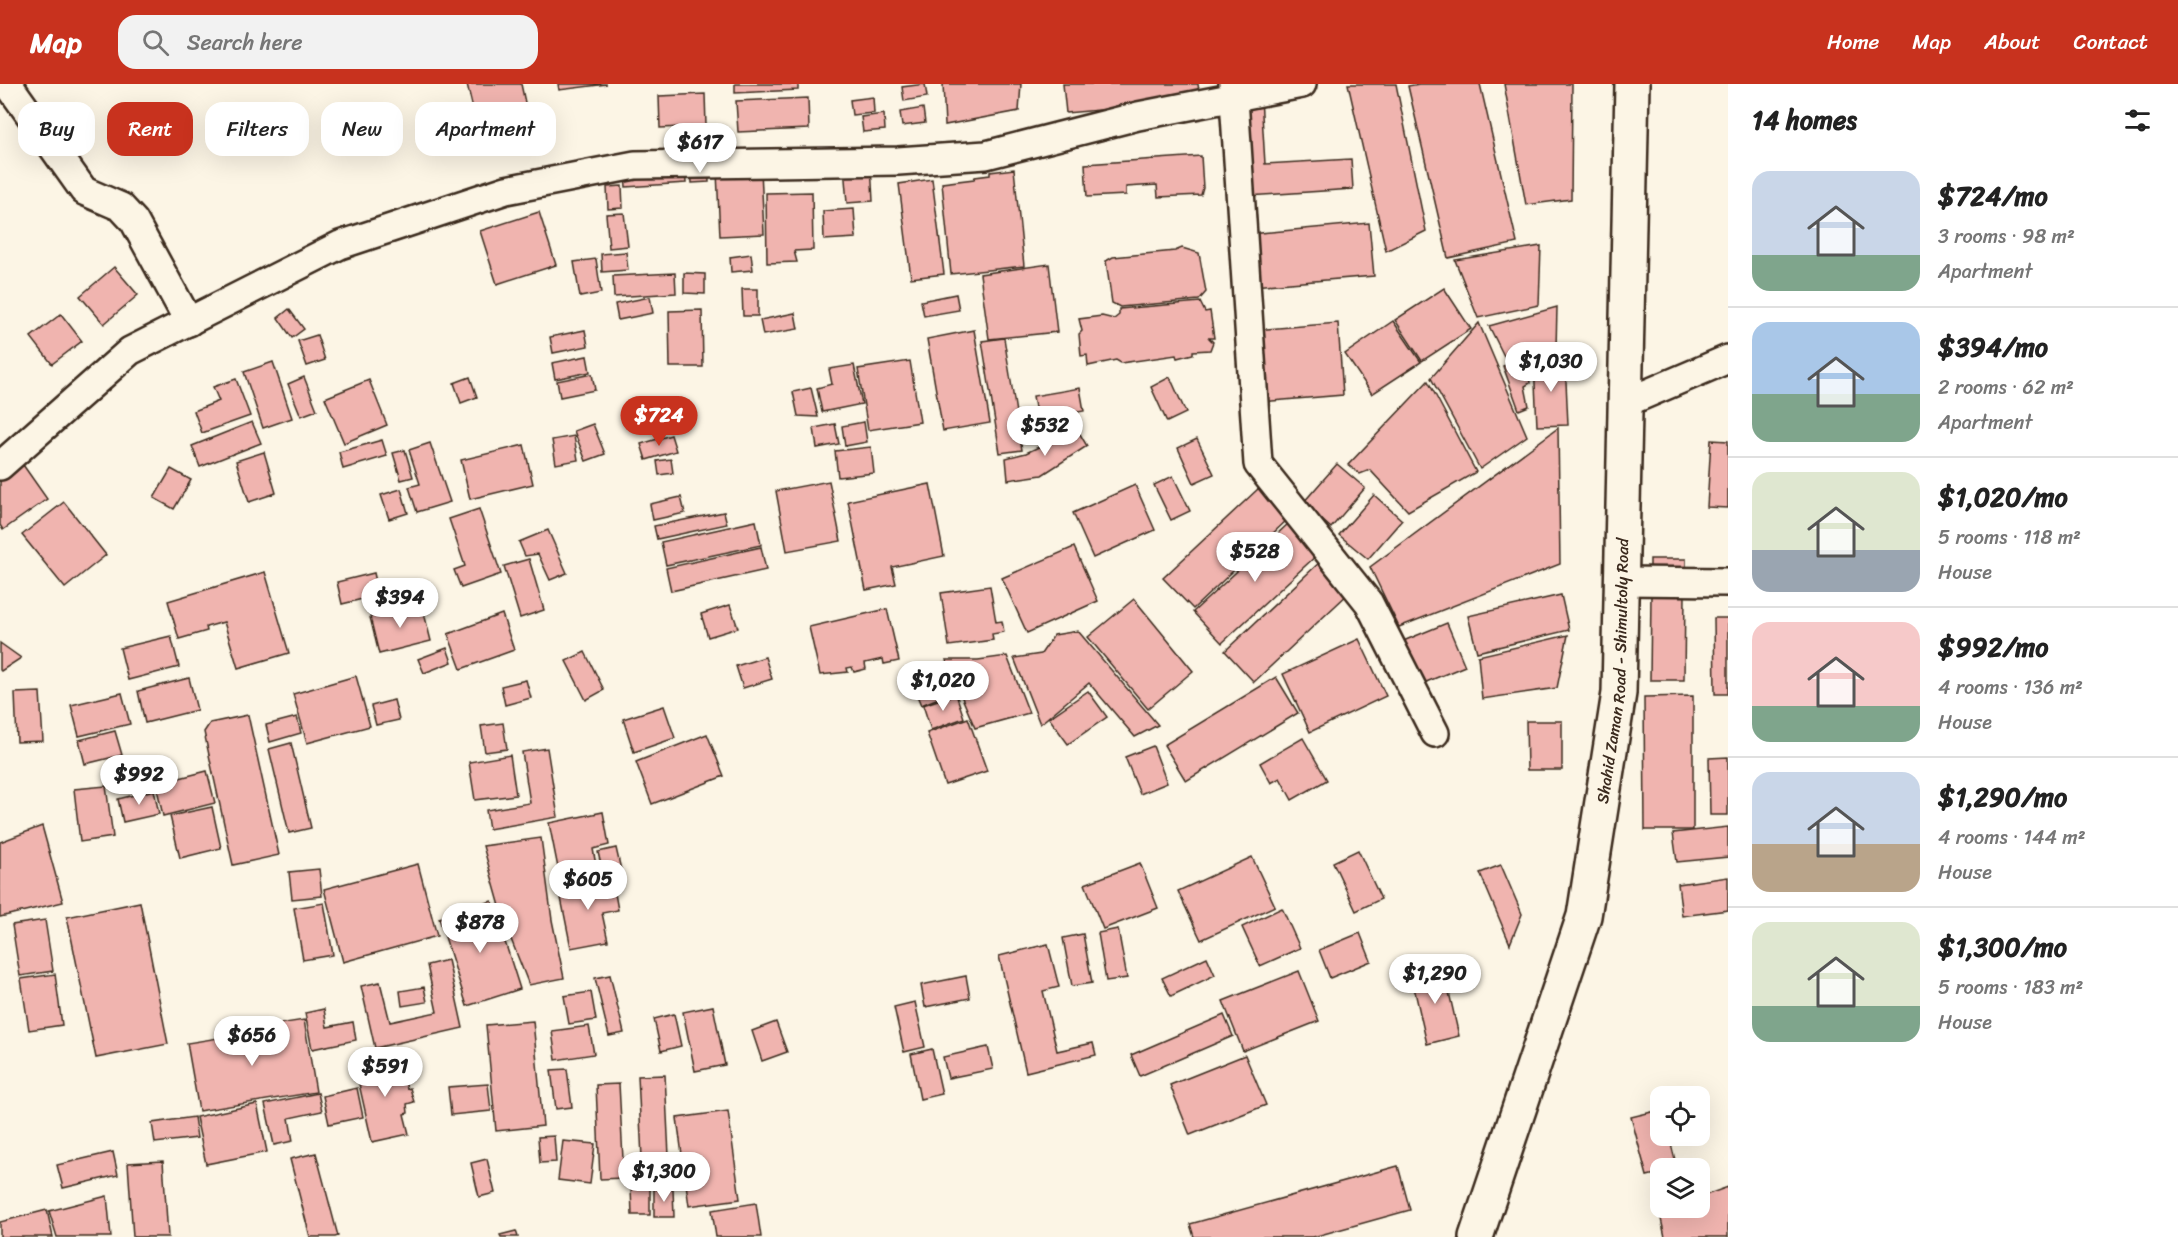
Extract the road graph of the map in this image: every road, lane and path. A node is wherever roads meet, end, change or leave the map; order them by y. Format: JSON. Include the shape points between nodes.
{"nodes":[{"id":1,"x":8,"y":84,"type":"edge"},
{"id":2,"x":1302,"y":84,"type":"edge"},
{"id":3,"x":1632,"y":84,"type":"edge"},
{"id":4,"x":1234,"y":91,"type":"edge"},
{"id":5,"x":189,"y":322,"type":"junction"},
{"id":6,"x":1728,"y":359,"type":"edge"},
{"id":7,"x":1625,"y":403,"type":"junction"},
{"id":8,"x":0,"y":466,"type":"edge"},
{"id":9,"x":1622,"y":581,"type":"junction"},
{"id":10,"x":1728,"y":582,"type":"edge"},
{"id":11,"x":1436,"y":733,"type":"dead end"},
{"id":12,"x":1476,"y":1237,"type":"edge"}],
"edges":[{"from":1,"to":5,"type":"street","via":[[84,191],[121,207],[134,221]]},
{"from":2,"to":4,"type":"street"},
{"from":3,"to":7,"type":"main road","name":"Shahid Zaman Road - Shimultoly Road"},
{"from":4,"to":5,"type":"street","via":[[987,154],[898,161],[635,165],[506,190],[340,245]]},
{"from":4,"to":11,"type":"street","via":[[1258,464],[1369,603]]},
{"from":5,"to":8,"type":"street","via":[[130,351]]},
{"from":6,"to":7,"type":"street"},
{"from":7,"to":9,"type":"main road","name":"Shahid Zaman Road - Shimultoly Road"},
{"from":9,"to":10,"type":"street"},
{"from":9,"to":12,"type":"main road","name":"Shahid Zaman Road - Shimultoly Road","via":[[1619,693],[1584,916]]}]}
